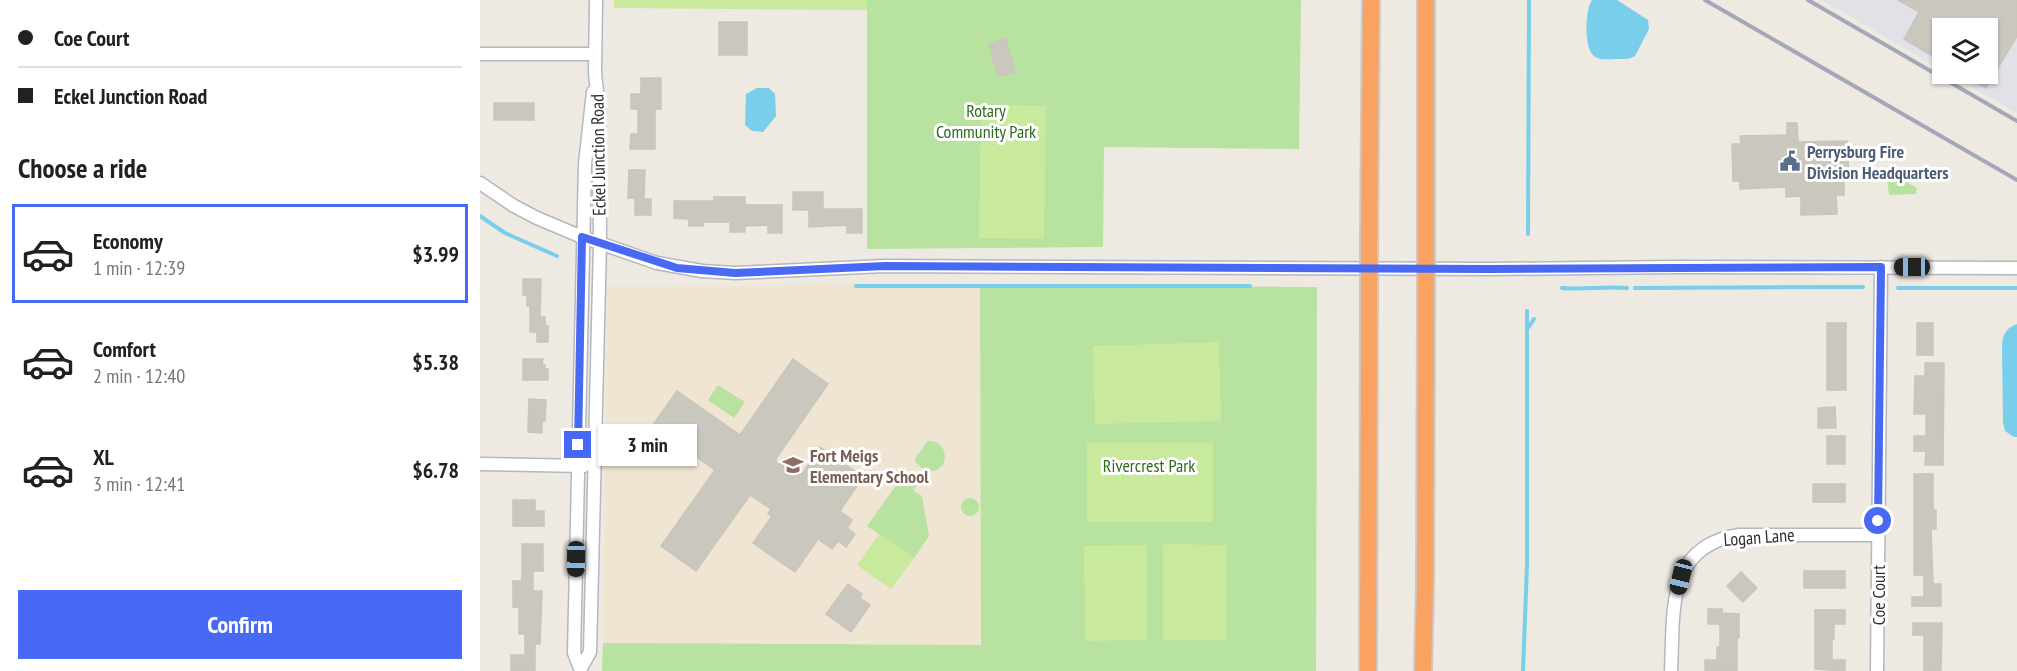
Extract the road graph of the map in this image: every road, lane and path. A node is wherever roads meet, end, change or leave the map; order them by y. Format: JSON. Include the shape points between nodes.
{"nodes":[{"id":1,"x":596,"y":0,"type":"edge"},
{"id":2,"x":1371,"y":0,"type":"edge"},
{"id":3,"x":1426,"y":0,"type":"edge"},
{"id":4,"x":480,"y":54,"type":"edge"},
{"id":5,"x":595,"y":54,"type":"junction"},
{"id":6,"x":596,"y":73,"type":"junction"},
{"id":7,"x":480,"y":183,"type":"edge"},
{"id":8,"x":582,"y":237,"type":"junction"},
{"id":9,"x":600,"y":243,"type":"junction"},
{"id":10,"x":1881,"y":267,"type":"junction"},
{"id":11,"x":2017,"y":268,"type":"edge"},
{"id":12,"x":480,"y":464,"type":"edge"},
{"id":13,"x":578,"y":466,"type":"junction"},
{"id":14,"x":594,"y":467,"type":"junction"},
{"id":15,"x":1878,"y":535,"type":"junction"},
{"id":16,"x":581,"y":669,"type":"edge"},
{"id":17,"x":1368,"y":671,"type":"edge"},
{"id":18,"x":1423,"y":671,"type":"edge"},
{"id":19,"x":1671,"y":671,"type":"edge"},
{"id":20,"x":1877,"y":671,"type":"edge"}],
"edges":[{"from":1,"to":5,"type":"street","name":"Eckel Junction Road"},
{"from":2,"to":17,"type":"highway","bridge":true},
{"from":3,"to":18,"type":"highway","bridge":true},
{"from":4,"to":5,"type":"street"},
{"from":5,"to":6,"type":"street","name":"Eckel Junction Road"},
{"from":6,"to":8,"type":"street","name":"Eckel Junction Road","via":[[588,121]]},
{"from":6,"to":9,"type":"street","name":"Eckel Junction Road"},
{"from":7,"to":8,"type":"street","via":[[514,206]]},
{"from":8,"to":9,"type":"street"},
{"from":8,"to":13,"type":"street","name":"Eckel Junction Road"},
{"from":9,"to":10,"type":"street","via":[[677,268],[735,273],[885,266]]},
{"from":9,"to":14,"type":"street","name":"Eckel Junction Road"},
{"from":10,"to":11,"type":"street"},
{"from":10,"to":15,"type":"street","name":"Coe Court"},
{"from":12,"to":13,"type":"street"},
{"from":13,"to":14,"type":"street"},
{"from":13,"to":16,"type":"street","name":"Eckel Junction Road","via":[[574,652]]},
{"from":14,"to":16,"type":"street","name":"Eckel Junction Road","via":[[590,652]]},
{"from":15,"to":19,"type":"street","name":"Logan Lane","via":[[1739,535],[1706,545],[1694,554],[1681,577]]},
{"from":15,"to":20,"type":"street","name":"Coe Court"}]}
